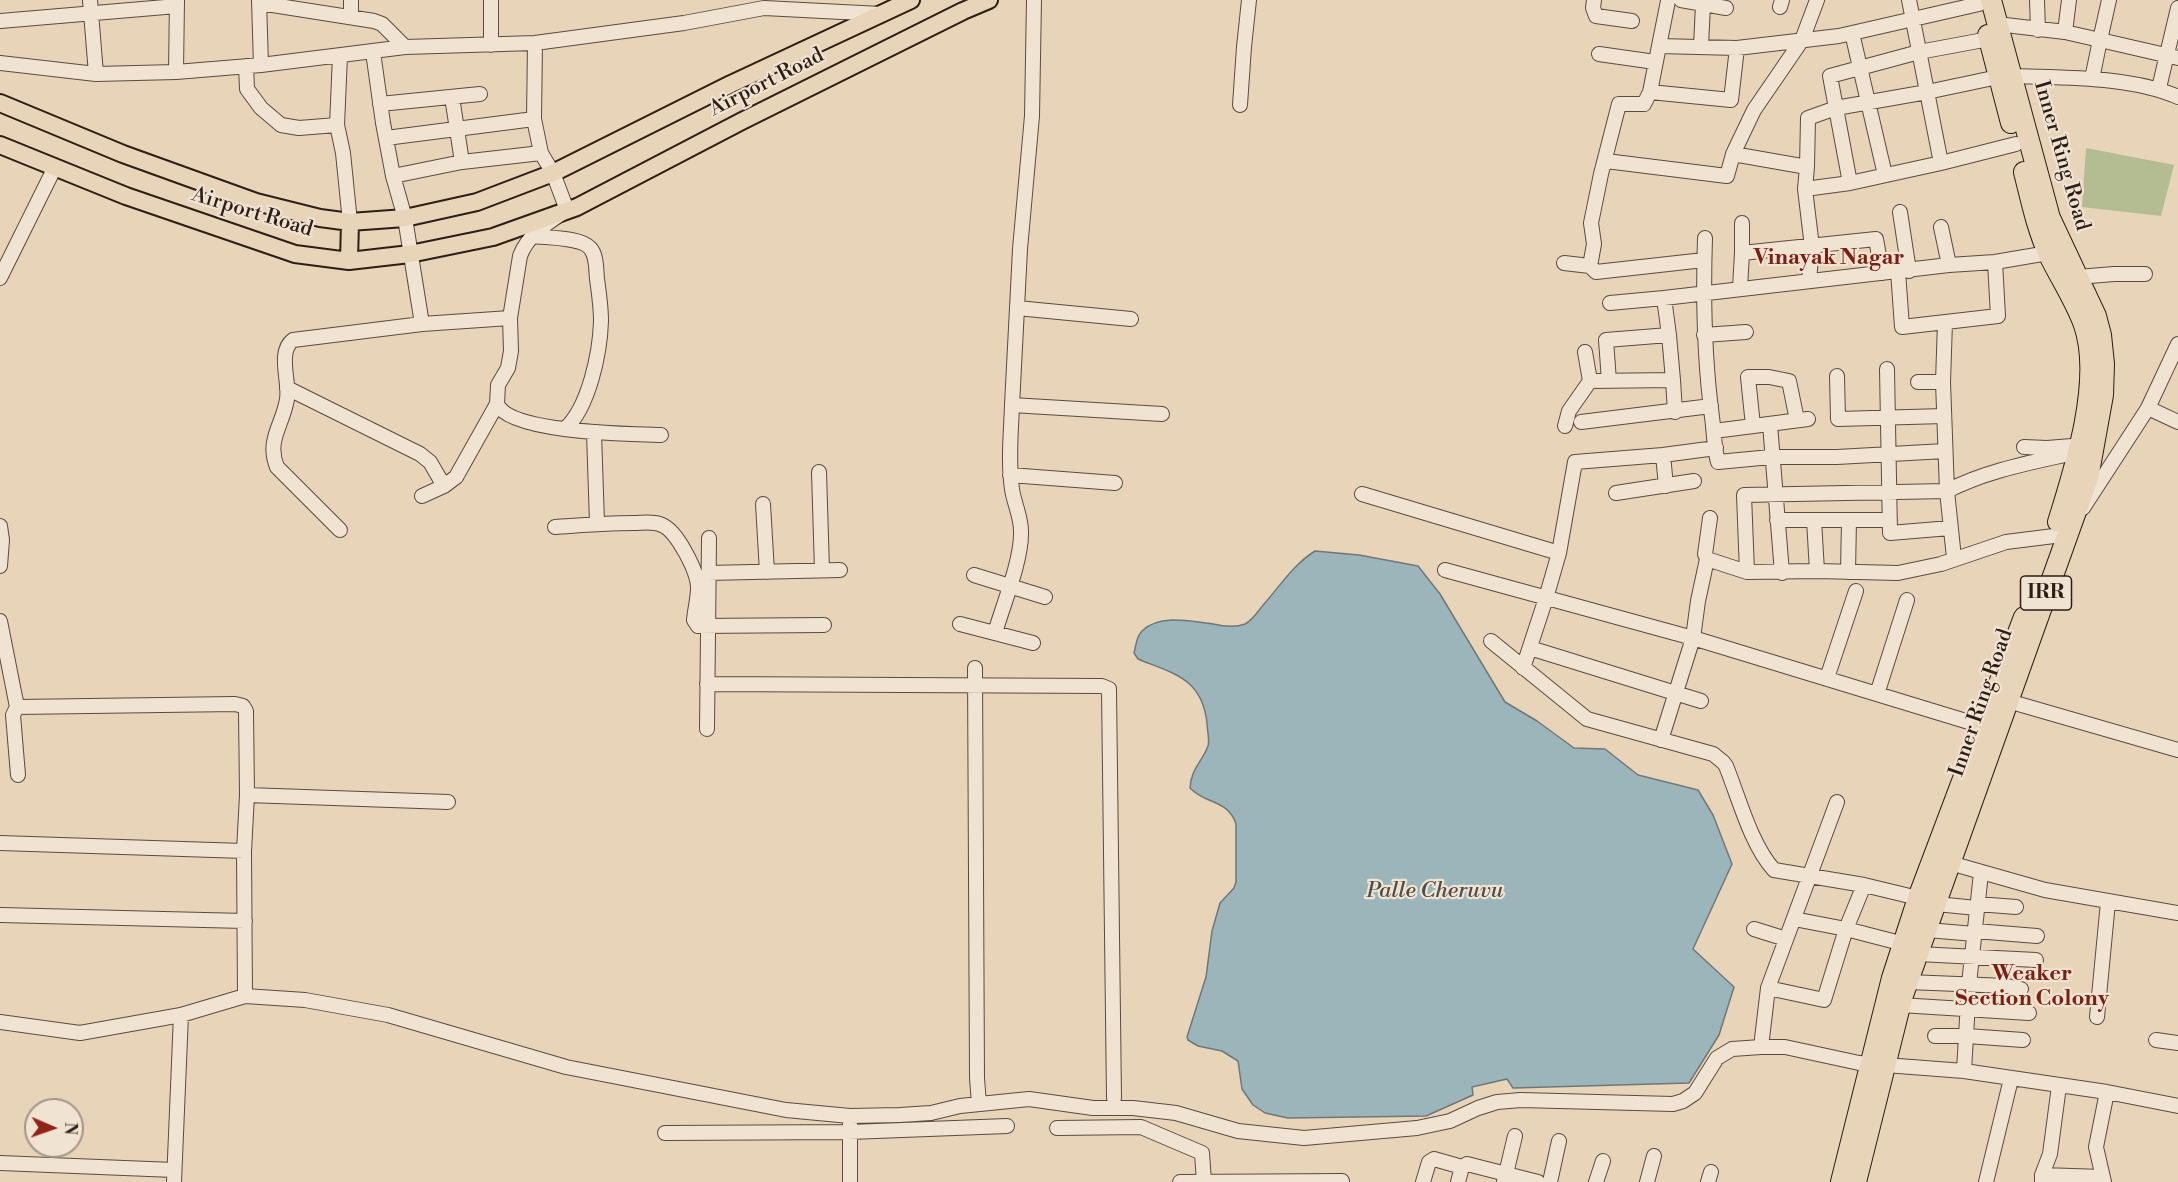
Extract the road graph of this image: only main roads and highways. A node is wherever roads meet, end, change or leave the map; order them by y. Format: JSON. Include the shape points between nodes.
{"nodes":[{"id":1,"x":911,"y":0,"type":"edge"},
{"id":2,"x":989,"y":0,"type":"edge"},
{"id":3,"x":1983,"y":1,"type":"edge"},
{"id":4,"x":2005,"y":76,"type":"junction"},
{"id":5,"x":0,"y":103,"type":"edge"},
{"id":6,"x":0,"y":145,"type":"edge"},
{"id":7,"x":2038,"y":202,"type":"junction"},
{"id":8,"x":350,"y":222,"type":"junction"},
{"id":9,"x":349,"y":261,"type":"junction"},
{"id":10,"x":2061,"y":534,"type":"junction"},
{"id":11,"x":1927,"y":902,"type":"junction"},
{"id":12,"x":1911,"y":949,"type":"junction"},
{"id":13,"x":1877,"y":1064,"type":"junction"},
{"id":14,"x":1841,"y":1182,"type":"edge"},
{"id":15,"x":1856,"y":1182,"type":"edge"}],
"edges":[{"from":1,"to":8,"type":"main road","name":"Airport Road","via":[[553,173],[477,202],[405,218]]},
{"from":2,"to":9,"type":"main road","name":"Airport Road","via":[[751,116],[577,207],[493,237],[410,254]]},
{"from":3,"to":4,"type":"highway","name":"Inner Ring Road","number":"IRR"},
{"from":4,"to":7,"type":"highway","name":"Inner Ring Road","number":"IRR","via":[[2023,123]]},
{"from":4,"to":7,"type":"highway","name":"Inner Ring Road","number":"IRR","via":[[2016,144]]},
{"from":5,"to":8,"type":"main road","name":"Airport Road","via":[[123,154],[256,202]]},
{"from":6,"to":9,"type":"main road","name":"Airport Road","via":[[126,196],[295,254]]},
{"from":7,"to":10,"type":"highway","name":"Inner Ring Road","number":"IRR","via":[[2048,253],[2083,324],[2090,361],[2089,390]]},
{"from":7,"to":10,"type":"highway","name":"Inner Ring Road","number":"IRR","via":[[2050,218],[2102,335],[2103,395],[2088,478]]},
{"from":8,"to":9,"type":"main road"},
{"from":10,"to":11,"type":"highway","name":"Inner Ring Road","number":"IRR","via":[[1982,726]]},
{"from":10,"to":11,"type":"highway","name":"Inner Ring Road","number":"IRR","via":[[2008,701],[1950,863]]},
{"from":11,"to":12,"type":"highway","name":"Inner Ring Road","number":"IRR"},
{"from":11,"to":12,"type":"highway","name":"Inner Ring Road","number":"IRR","via":[[1926,930]]},
{"from":12,"to":13,"type":"highway","name":"Inner Ring Road","number":"IRR","via":[[1908,982]]},
{"from":12,"to":13,"type":"highway","name":"Inner Ring Road","number":"IRR","via":[[1892,978]]},
{"from":13,"to":14,"type":"highway","name":"Inner Ring Road","number":"IRR"},
{"from":13,"to":15,"type":"highway","name":"Inner Ring Road","number":"IRR"}]}
